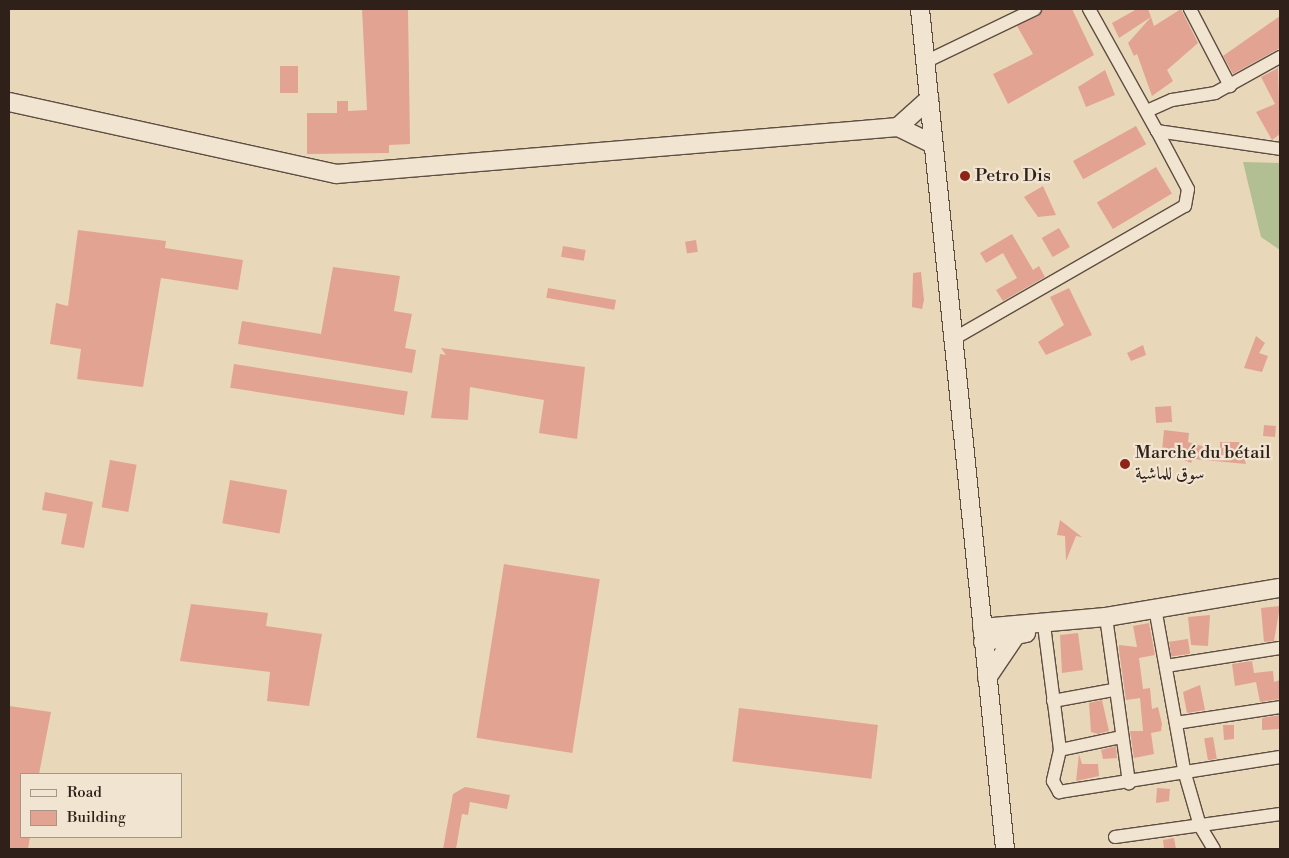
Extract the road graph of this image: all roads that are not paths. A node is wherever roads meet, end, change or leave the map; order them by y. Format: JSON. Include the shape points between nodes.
{"nodes":[{"id":1,"x":920,"y":9,"type":"edge"},
{"id":2,"x":1035,"y":9,"type":"edge"},
{"id":3,"x":1089,"y":9,"type":"edge"},
{"id":4,"x":1190,"y":9,"type":"edge"},
{"id":5,"x":1280,"y":57,"type":"edge"},
{"id":6,"x":925,"y":62,"type":"junction"},
{"id":7,"x":1230,"y":86,"type":"junction"},
{"id":8,"x":929,"y":99,"type":"junction"},
{"id":9,"x":9,"y":102,"type":"edge"},
{"id":10,"x":1147,"y":111,"type":"junction"},
{"id":11,"x":898,"y":127,"type":"junction"},
{"id":12,"x":1157,"y":131,"type":"junction"},
{"id":13,"x":933,"y":144,"type":"junction"},
{"id":14,"x":1280,"y":149,"type":"edge"},
{"id":15,"x":955,"y":338,"type":"junction"},
{"id":16,"x":1280,"y":588,"type":"edge"},
{"id":17,"x":980,"y":604,"type":"junction"},
{"id":18,"x":1155,"y":608,"type":"junction"},
{"id":19,"x":1106,"y":617,"type":"junction"},
{"id":20,"x":1041,"y":625,"type":"junction"},
{"id":21,"x":1014,"y":630,"type":"junction"},
{"id":22,"x":983,"y":635,"type":"junction"},
{"id":23,"x":1280,"y":648,"type":"edge"},
{"id":24,"x":1166,"y":666,"type":"junction"},
{"id":25,"x":987,"y":678,"type":"junction"},
{"id":26,"x":1113,"y":690,"type":"junction"},
{"id":27,"x":1053,"y":701,"type":"junction"},
{"id":28,"x":1280,"y":706,"type":"edge"},
{"id":29,"x":1176,"y":723,"type":"junction"},
{"id":30,"x":1121,"y":737,"type":"junction"},
{"id":31,"x":1060,"y":750,"type":"junction"},
{"id":32,"x":1280,"y":757,"type":"edge"},
{"id":33,"x":1185,"y":774,"type":"junction"},
{"id":34,"x":1129,"y":783,"type":"junction"},
{"id":35,"x":1280,"y":814,"type":"edge"},
{"id":36,"x":1200,"y":826,"type":"junction"},
{"id":37,"x":1115,"y":837,"type":"dead end"},
{"id":38,"x":1005,"y":849,"type":"edge"},
{"id":39,"x":1214,"y":849,"type":"edge"}],
"edges":[{"from":1,"to":6,"type":"street"},
{"from":2,"to":6,"type":"street"},
{"from":3,"to":10,"type":"street"},
{"from":4,"to":7,"type":"street"},
{"from":5,"to":7,"type":"street"},
{"from":6,"to":8,"type":"street"},
{"from":7,"to":10,"type":"street"},
{"from":8,"to":11,"type":"street"},
{"from":8,"to":13,"type":"street"},
{"from":9,"to":11,"type":"street","via":[[336,174]]},
{"from":10,"to":12,"type":"street"},
{"from":11,"to":13,"type":"street"},
{"from":12,"to":14,"type":"street"},
{"from":12,"to":15,"type":"street","via":[[1188,190],[1185,206]]},
{"from":13,"to":15,"type":"street"},
{"from":15,"to":17,"type":"street"},
{"from":16,"to":18,"type":"street"},
{"from":17,"to":21,"type":"street"},
{"from":17,"to":22,"type":"street"},
{"from":18,"to":19,"type":"street"},
{"from":18,"to":24,"type":"street"},
{"from":19,"to":20,"type":"street"},
{"from":19,"to":26,"type":"street"},
{"from":20,"to":21,"type":"street"},
{"from":20,"to":27,"type":"street"},
{"from":21,"to":22,"type":"street"},
{"from":21,"to":25,"type":"street"},
{"from":22,"to":25,"type":"street"},
{"from":23,"to":24,"type":"street"},
{"from":24,"to":29,"type":"street"},
{"from":25,"to":38,"type":"street"},
{"from":26,"to":27,"type":"street"},
{"from":26,"to":30,"type":"street"},
{"from":27,"to":31,"type":"street"},
{"from":28,"to":29,"type":"street"},
{"from":29,"to":33,"type":"street"},
{"from":30,"to":31,"type":"street"},
{"from":30,"to":34,"type":"street"},
{"from":31,"to":34,"type":"street","via":[[1053,781],[1059,792]]},
{"from":32,"to":33,"type":"street"},
{"from":33,"to":34,"type":"street"},
{"from":33,"to":36,"type":"street"},
{"from":35,"to":36,"type":"street"},
{"from":36,"to":37,"type":"street"},
{"from":36,"to":39,"type":"street"}]}
